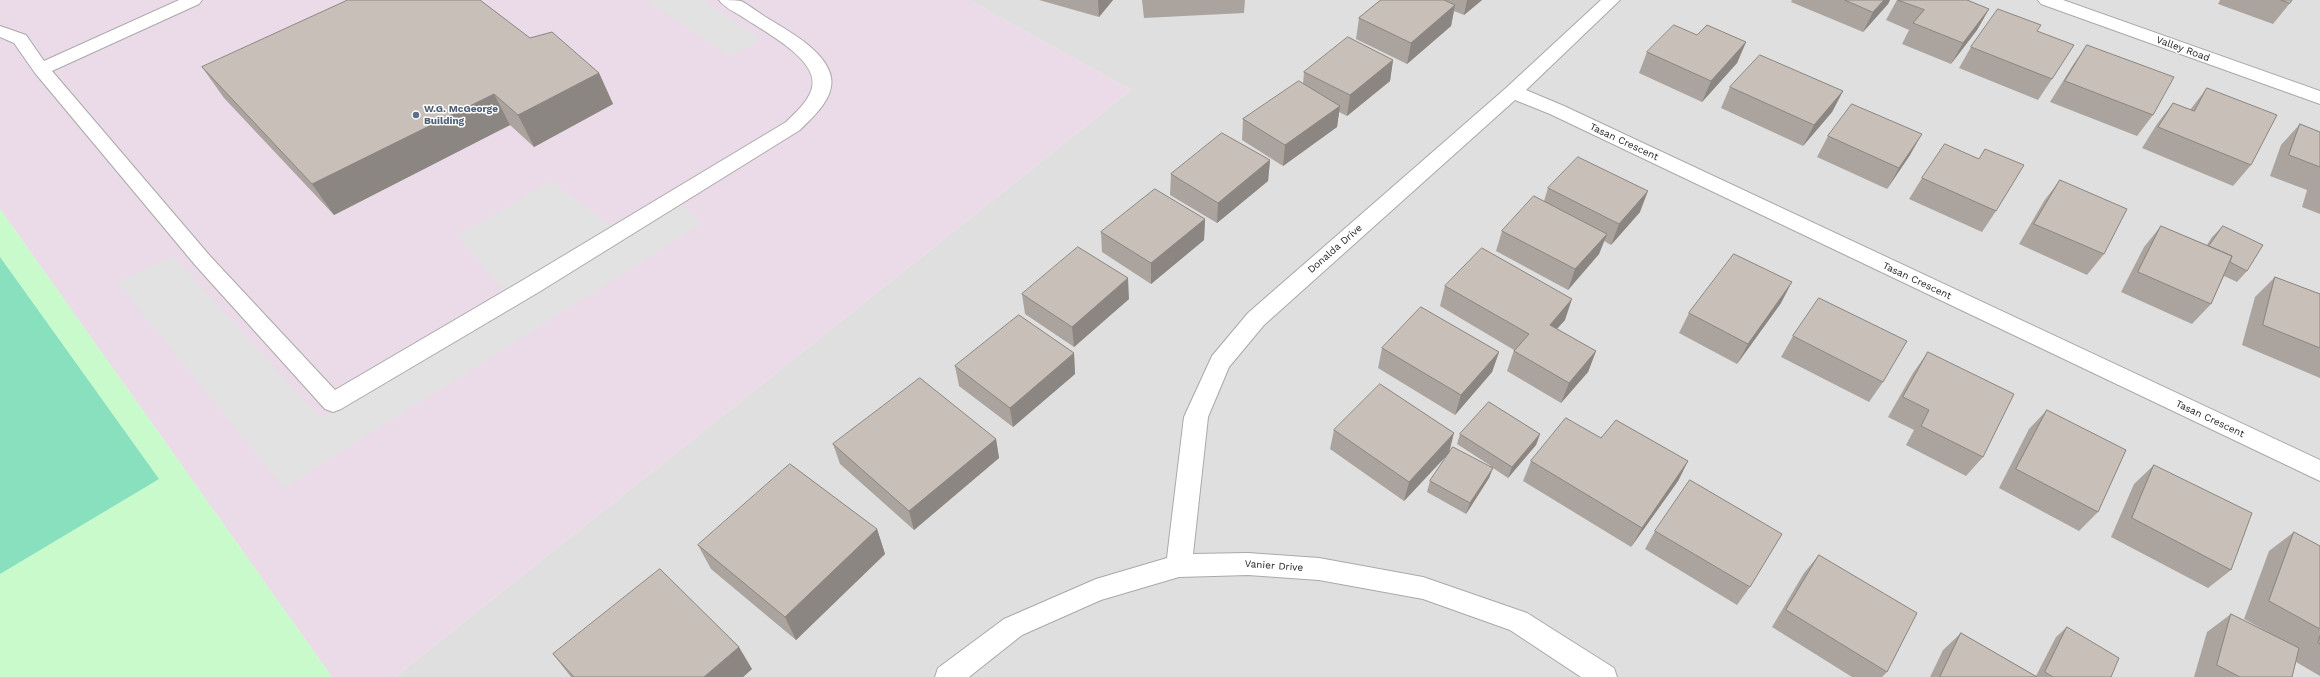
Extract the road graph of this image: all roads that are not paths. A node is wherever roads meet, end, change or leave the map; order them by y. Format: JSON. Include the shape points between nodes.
{"nodes":[{"id":1,"x":193,"y":0,"type":"edge"},
{"id":2,"x":728,"y":0,"type":"edge"},
{"id":3,"x":1611,"y":0,"type":"edge"},
{"id":4,"x":2046,"y":0,"type":"edge"},
{"id":5,"x":0,"y":30,"type":"edge"},
{"id":6,"x":41,"y":69,"type":"junction"},
{"id":7,"x":1513,"y":92,"type":"junction"},
{"id":8,"x":2320,"y":98,"type":"edge"},
{"id":9,"x":2320,"y":471,"type":"edge"},
{"id":10,"x":1179,"y":566,"type":"junction"},
{"id":11,"x":948,"y":677,"type":"edge"},
{"id":12,"x":1604,"y":677,"type":"edge"}],
"edges":[{"from":1,"to":6,"type":"street"},
{"from":2,"to":6,"type":"street","via":[[804,50],[815,61],[821,73],[821,87],[817,100],[806,114],[792,126],[551,274],[333,403],[203,261]]},
{"from":3,"to":7,"type":"street","name":"Donalda Drive"},
{"from":4,"to":8,"type":"street","name":"Valley Road"},
{"from":5,"to":6,"type":"street","via":[[20,39]]},
{"from":7,"to":9,"type":"street","name":"Tasan Crescent","via":[[1557,110]]},
{"from":7,"to":10,"type":"street","name":"Donalda Drive","via":[[1256,319],[1220,362],[1196,417]]},
{"from":10,"to":11,"type":"street","name":"Vanier Drive","via":[[1096,590],[1013,627]]},
{"from":10,"to":12,"type":"street","name":"Vanier Drive","via":[[1248,564],[1319,569],[1422,588],[1518,621]]}]}
